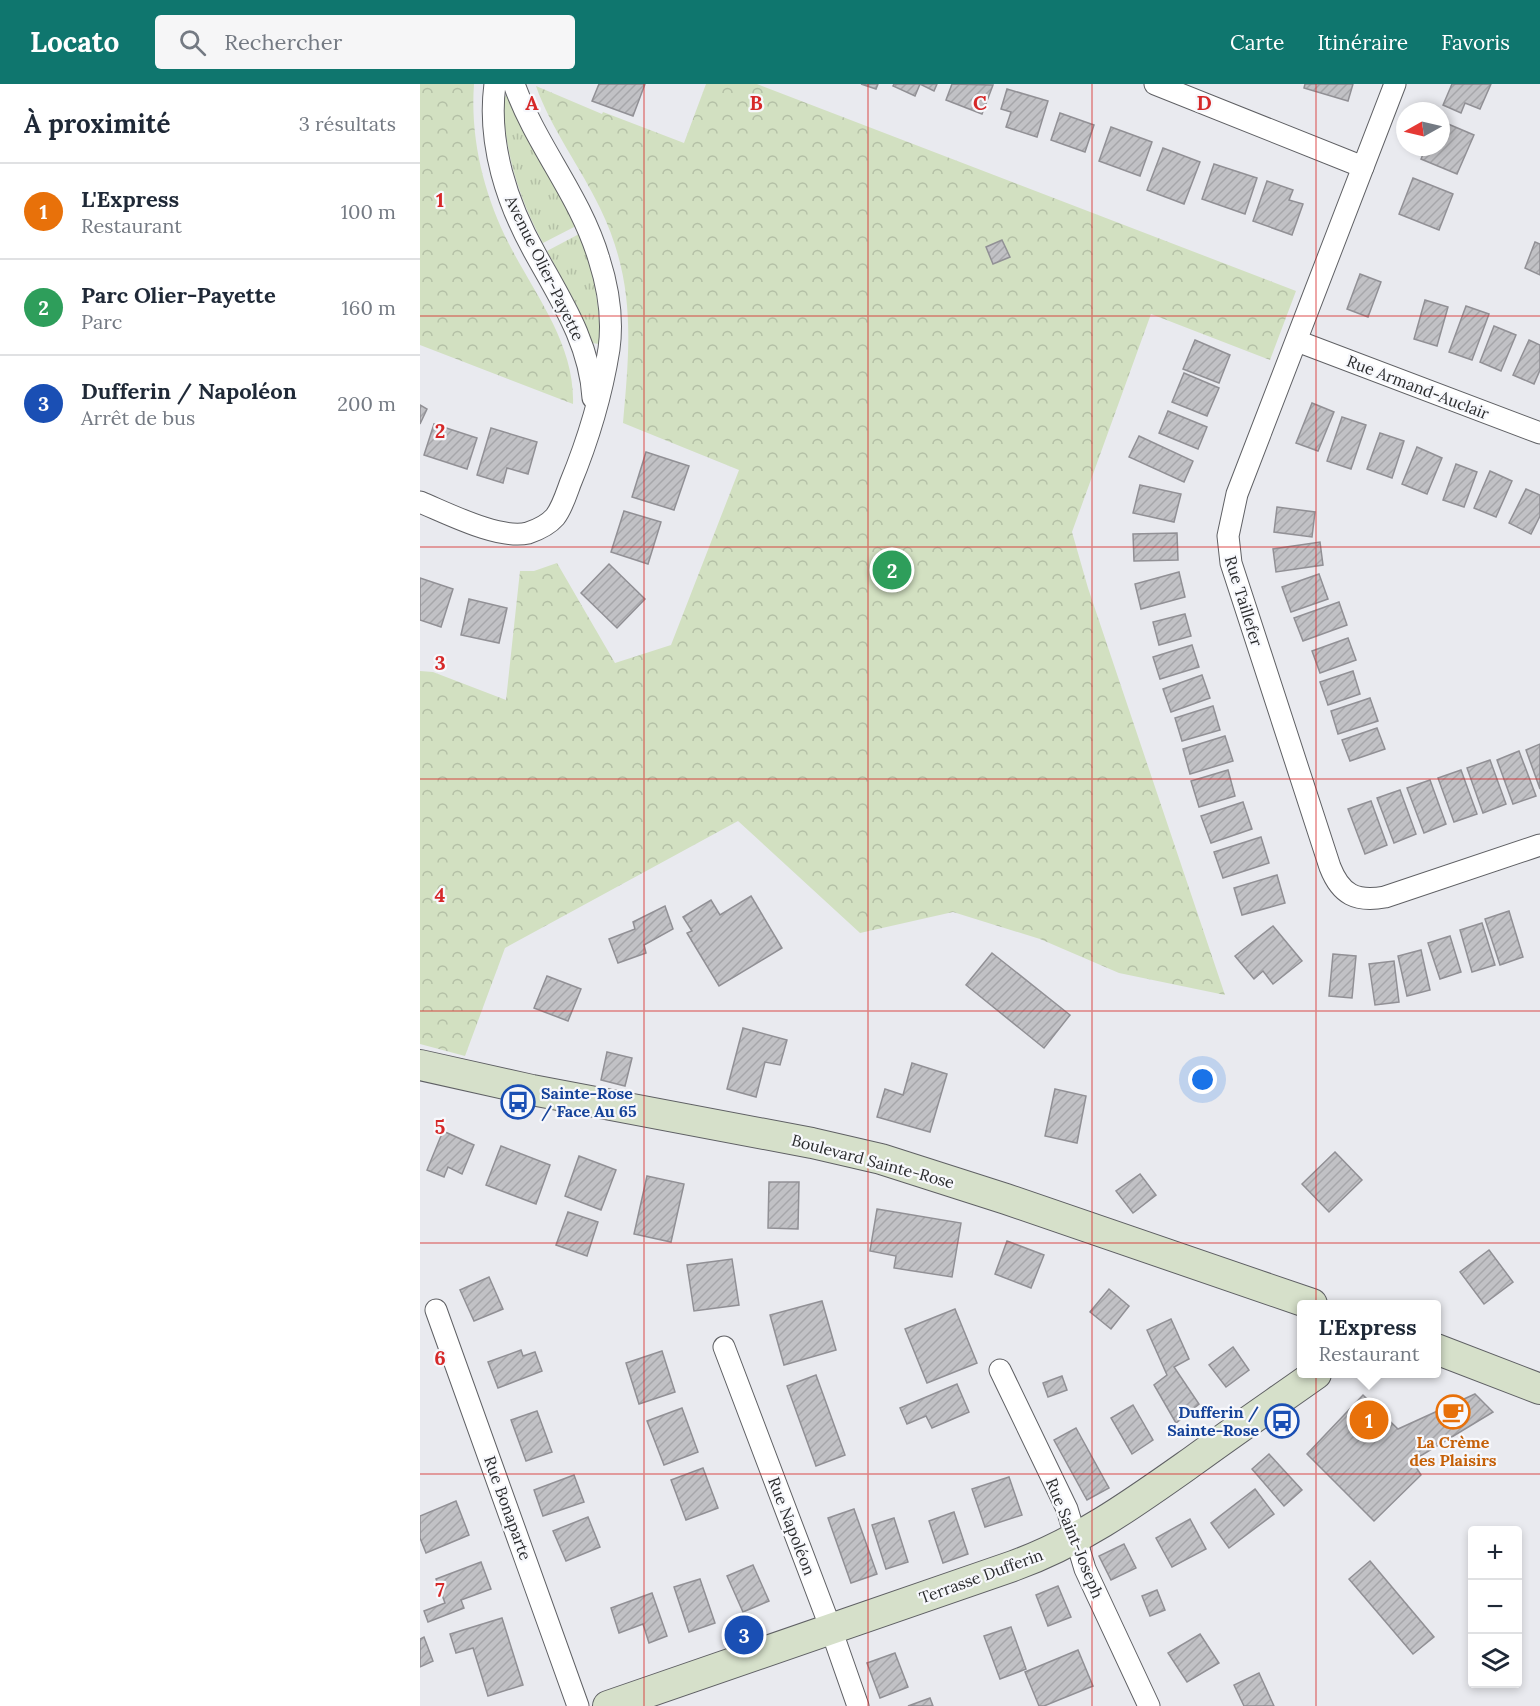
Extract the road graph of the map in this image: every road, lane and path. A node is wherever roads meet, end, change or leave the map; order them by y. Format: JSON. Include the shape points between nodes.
{"nodes":[{"id":1,"x":495,"y":84,"type":"edge"},
{"id":2,"x":514,"y":84,"type":"edge"},
{"id":3,"x":1155,"y":84,"type":"edge"},
{"id":4,"x":1395,"y":84,"type":"edge"},
{"id":5,"x":1363,"y":167,"type":"junction"},
{"id":6,"x":1297,"y":341,"type":"junction"},
{"id":7,"x":593,"y":416,"type":"junction"},
{"id":8,"x":1540,"y":433,"type":"edge"},
{"id":9,"x":420,"y":502,"type":"edge"},
{"id":10,"x":1540,"y":845,"type":"edge"},
{"id":11,"x":420,"y":1065,"type":"edge"},
{"id":12,"x":1298,"y":1300,"type":"edge"},
{"id":13,"x":436,"y":1310,"type":"dead end"},
{"id":14,"x":724,"y":1347,"type":"dead end"},
{"id":15,"x":1441,"y":1351,"type":"edge"},
{"id":16,"x":1000,"y":1370,"type":"dead end"},
{"id":17,"x":1310,"y":1378,"type":"edge"},
{"id":18,"x":1540,"y":1389,"type":"edge"},
{"id":19,"x":1075,"y":1539,"type":"junction"},
{"id":20,"x":831,"y":1629,"type":"junction"},
{"id":21,"x":578,"y":1706,"type":"edge"},
{"id":22,"x":608,"y":1706,"type":"edge"},
{"id":23,"x":858,"y":1706,"type":"edge"},
{"id":24,"x":1149,"y":1706,"type":"edge"}],
"edges":[{"from":1,"to":7,"type":"street","name":"Avenue Olier-Payette","via":[[494,122],[503,177],[524,231],[581,343],[591,379]]},
{"from":2,"to":7,"type":"street","name":"Avenue Olier-Payette","via":[[588,225],[604,279],[609,348]]},
{"from":3,"to":5,"type":"street"},
{"from":4,"to":5,"type":"street","name":"Rue Taillefer"},
{"from":5,"to":6,"type":"street","name":"Rue Taillefer"},
{"from":6,"to":8,"type":"street","name":"Rue Armand-Auclair"},
{"from":6,"to":10,"type":"street","name":"Rue Taillefer","via":[[1237,494],[1228,550],[1335,879],[1353,896],[1377,898]]},
{"from":7,"to":9,"type":"street","name":"Avenue Olier-Payette","via":[[559,510],[542,527],[526,533],[498,532]]},
{"from":11,"to":12,"type":"street","name":"Boulevard Sainte-Rose","via":[[881,1159],[1006,1198]]},
{"from":13,"to":21,"type":"street","name":"Rue Bonaparte"},
{"from":14,"to":20,"type":"street","name":"Rue Napoléon"},
{"from":15,"to":18,"type":"street"},
{"from":16,"to":19,"type":"street","name":"Rue Saint-Joseph","via":[[1066,1509]]},
{"from":17,"to":19,"type":"street","name":"Terrasse Dufferin","via":[[1133,1503]]},
{"from":19,"to":20,"type":"street","name":"Terrasse Dufferin","via":[[1022,1563]]},
{"from":19,"to":24,"type":"street","name":"Rue Saint-Joseph","via":[[1085,1569]]},
{"from":20,"to":22,"type":"street","name":"Terrasse Dufferin"},
{"from":20,"to":23,"type":"street","name":"Rue Napoléon"}]}
